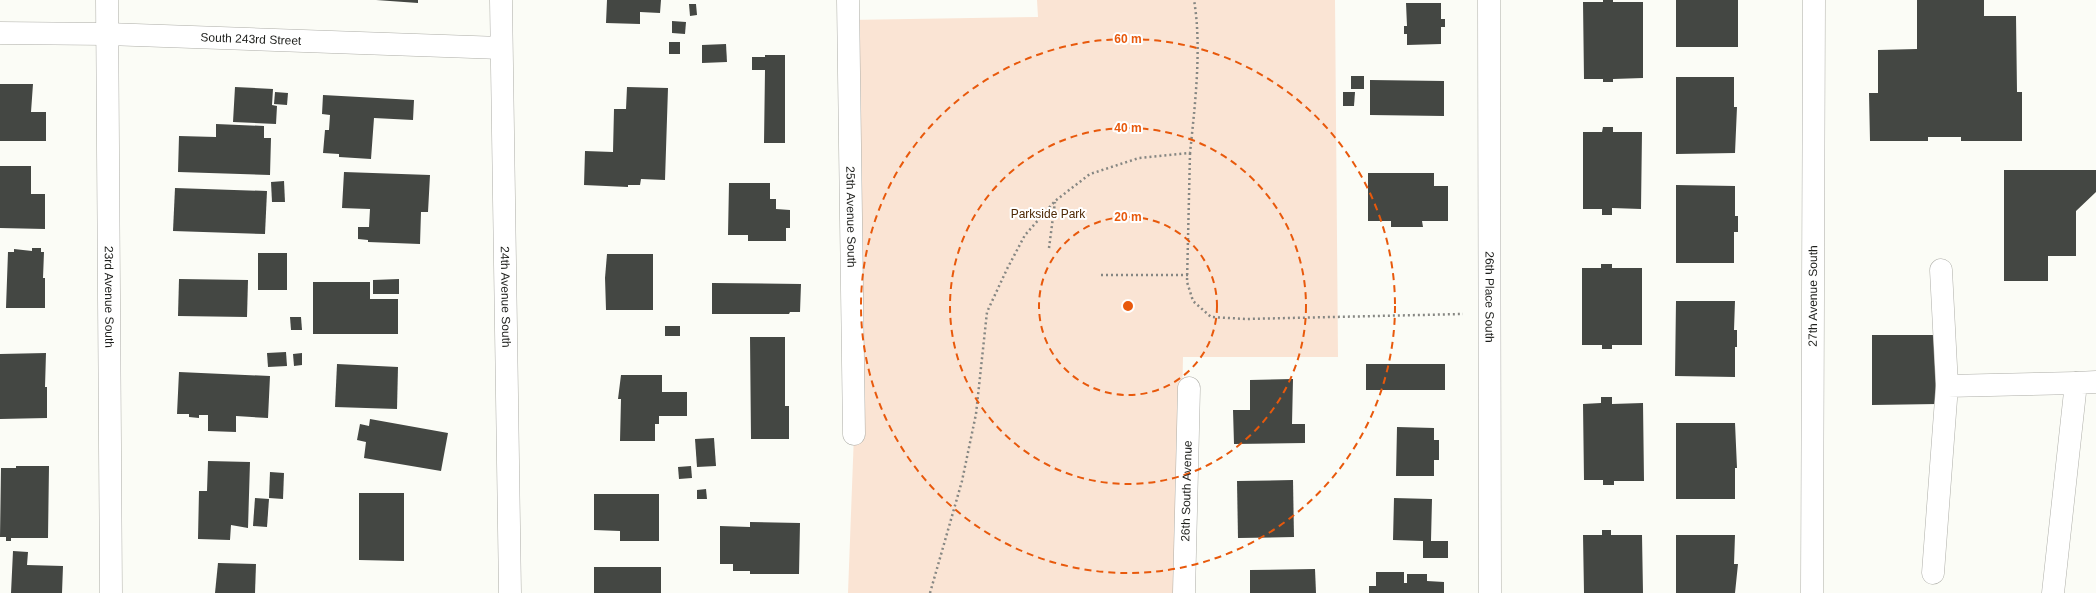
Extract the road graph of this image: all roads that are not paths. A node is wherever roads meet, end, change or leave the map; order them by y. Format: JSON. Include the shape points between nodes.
{"nodes":[{"id":1,"x":106,"y":0,"type":"edge"},
{"id":2,"x":501,"y":0,"type":"edge"},
{"id":3,"x":848,"y":0,"type":"edge"},
{"id":4,"x":1488,"y":0,"type":"edge"},
{"id":5,"x":1814,"y":0,"type":"edge"},
{"id":6,"x":0,"y":33,"type":"edge"},
{"id":7,"x":107,"y":34,"type":"junction"},
{"id":8,"x":501,"y":48,"type":"junction"},
{"id":9,"x":1941,"y":270,"type":"dead end"},
{"id":10,"x":2086,"y":382,"type":"edge"},
{"id":11,"x":1947,"y":386,"type":"junction"},
{"id":12,"x":1189,"y":388,"type":"dead end"},
{"id":13,"x":854,"y":434,"type":"dead end"},
{"id":14,"x":1933,"y":573,"type":"dead end"},
{"id":15,"x":111,"y":593,"type":"edge"},
{"id":16,"x":510,"y":593,"type":"edge"},
{"id":17,"x":1184,"y":593,"type":"edge"},
{"id":18,"x":1490,"y":593,"type":"edge"},
{"id":19,"x":1812,"y":593,"type":"edge"},
{"id":20,"x":2053,"y":593,"type":"edge"}],
"edges":[{"from":1,"to":7,"type":"street","name":"23rd Avenue South"},
{"from":2,"to":8,"type":"street","name":"24th Avenue South"},
{"from":3,"to":13,"type":"street","name":"25th Avenue South"},
{"from":4,"to":18,"type":"street","name":"26th Place South"},
{"from":5,"to":19,"type":"street","name":"27th Avenue South"},
{"from":6,"to":7,"type":"street","name":"South 243rd Street"},
{"from":7,"to":8,"type":"street","name":"South 243rd Street"},
{"from":7,"to":15,"type":"street","name":"23rd Avenue South"},
{"from":8,"to":16,"type":"street","name":"24th Avenue South"},
{"from":9,"to":11,"type":"street"},
{"from":10,"to":11,"type":"street"},
{"from":10,"to":20,"type":"street"},
{"from":11,"to":14,"type":"street"},
{"from":12,"to":17,"type":"street","name":"26th South Avenue"}]}
